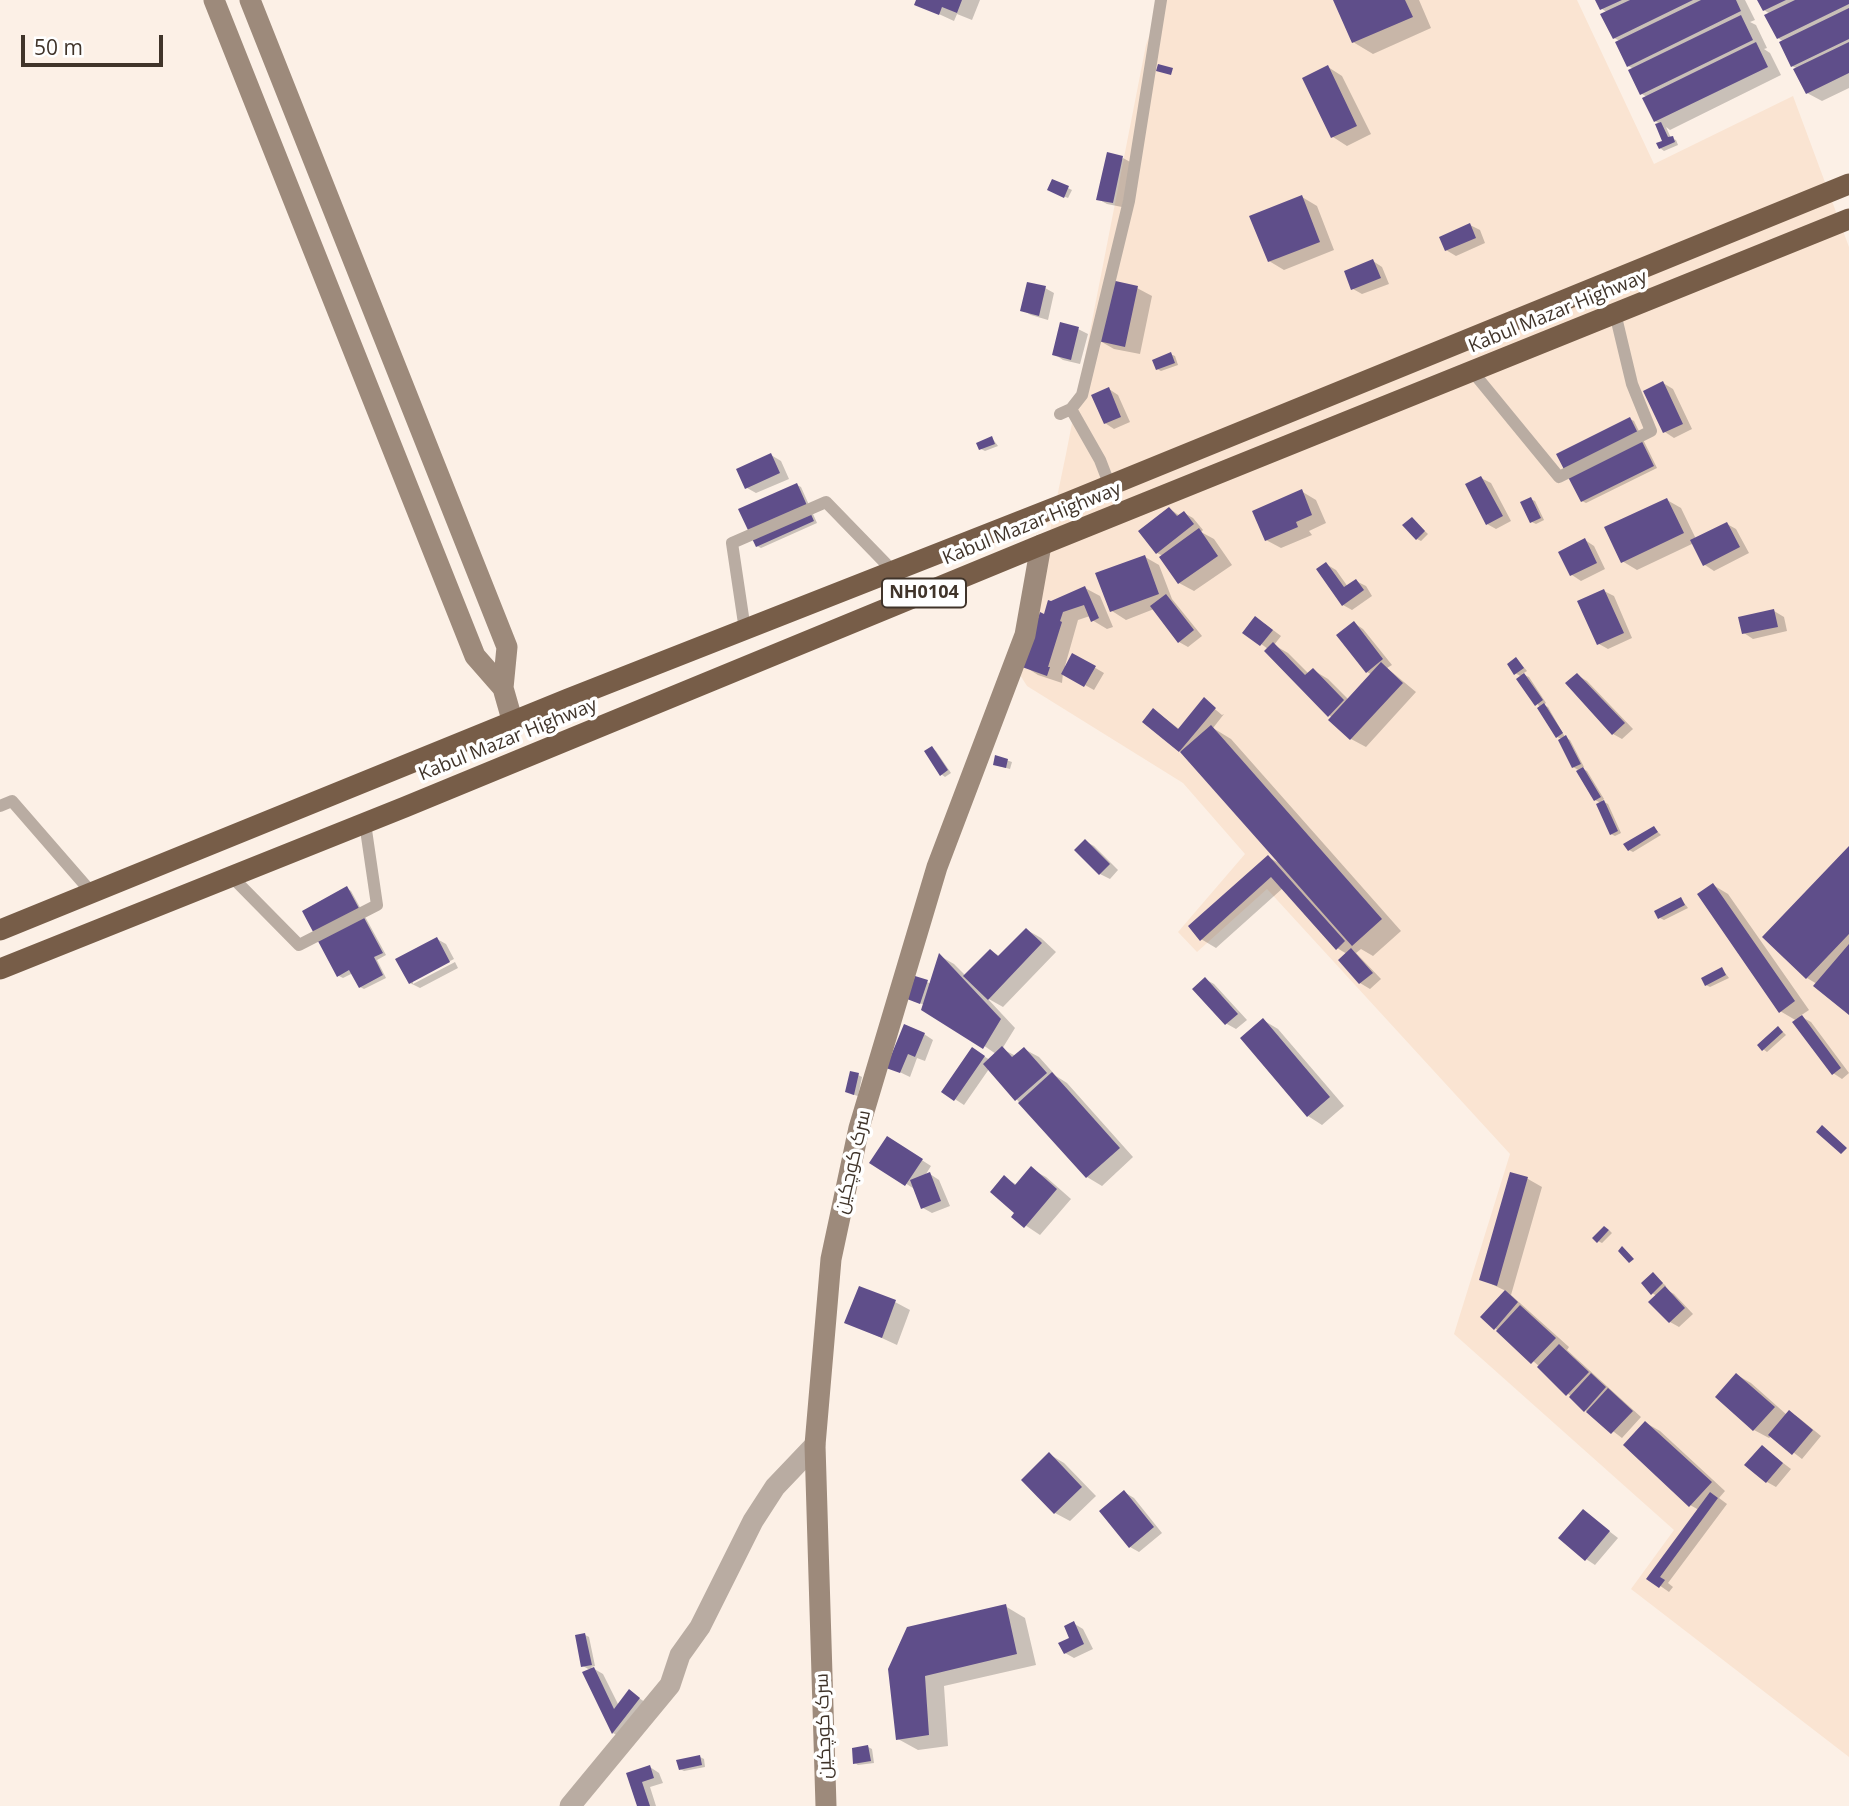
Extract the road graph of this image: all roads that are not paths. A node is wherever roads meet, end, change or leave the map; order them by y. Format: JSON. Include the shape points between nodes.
{"nodes":[{"id":1,"x":214,"y":0,"type":"edge"},
{"id":2,"x":250,"y":0,"type":"edge"},
{"id":3,"x":1161,"y":0,"type":"edge"},
{"id":4,"x":1849,"y":184,"type":"edge"},
{"id":5,"x":1849,"y":219,"type":"edge"},
{"id":6,"x":1615,"y":313,"type":"junction"},
{"id":7,"x":1472,"y":371,"type":"junction"},
{"id":8,"x":1110,"y":486,"type":"junction"},
{"id":9,"x":1041,"y":545,"type":"junction"},
{"id":10,"x":893,"y":571,"type":"junction"},
{"id":11,"x":745,"y":630,"type":"junction"},
{"id":12,"x":503,"y":688,"type":"junction"},
{"id":13,"x":513,"y":723,"type":"junction"},
{"id":14,"x":0,"y":806,"type":"edge"},
{"id":15,"x":365,"y":823,"type":"junction"},
{"id":16,"x":232,"y":877,"type":"junction"},
{"id":17,"x":92,"y":893,"type":"junction"},
{"id":18,"x":0,"y":930,"type":"edge"},
{"id":19,"x":0,"y":969,"type":"edge"},
{"id":20,"x":815,"y":1445,"type":"junction"},
{"id":21,"x":570,"y":1806,"type":"edge"},
{"id":22,"x":827,"y":1806,"type":"edge"}],
"edges":[{"from":1,"to":12,"type":"street","via":[[475,656]]},
{"from":2,"to":12,"type":"street","via":[[507,647]]},
{"from":3,"to":8,"type":"lane","via":[[1129,201],[1082,395],[1066,411],[1100,460]]},
{"from":4,"to":8,"type":"highway","name":"Kabul Mazar Highway","number":"NH0104"},
{"from":5,"to":6,"type":"highway","name":"Kabul Mazar Highway","number":"NH0104"},
{"from":6,"to":7,"type":"highway","name":"Kabul Mazar Highway","number":"NH0104"},
{"from":6,"to":7,"type":"lane","via":[[1632,384],[1651,431],[1559,477]]},
{"from":7,"to":9,"type":"highway","name":"Kabul Mazar Highway","number":"NH0104"},
{"from":8,"to":10,"type":"highway","name":"Kabul Mazar Highway","number":"NH0104"},
{"from":9,"to":15,"type":"highway","name":"Kabul Mazar Highway","number":"NH0104"},
{"from":9,"to":20,"type":"street","name":"سرک کوچکین","via":[[1025,635],[937,867],[859,1128],[831,1259]]},
{"from":10,"to":11,"type":"highway","name":"Kabul Mazar Highway","number":"NH0104"},
{"from":10,"to":11,"type":"lane","via":[[826,502],[732,543]]},
{"from":11,"to":13,"type":"highway","name":"Kabul Mazar Highway","number":"NH0104"},
{"from":12,"to":13,"type":"street"},
{"from":13,"to":17,"type":"highway","name":"Kabul Mazar Highway","number":"NH0104"},
{"from":14,"to":17,"type":"lane","via":[[12,801]]},
{"from":15,"to":16,"type":"highway","name":"Kabul Mazar Highway","number":"NH0104"},
{"from":15,"to":16,"type":"lane","via":[[377,905],[299,945]]},
{"from":16,"to":19,"type":"highway","name":"Kabul Mazar Highway","number":"NH0104"},
{"from":17,"to":18,"type":"highway","name":"Kabul Mazar Highway","number":"NH0104"},
{"from":20,"to":21,"type":"street","via":[[775,1487],[753,1521],[700,1628],[680,1655],[670,1685]]},
{"from":20,"to":22,"type":"street","name":"سرک کوچکین"}]}
